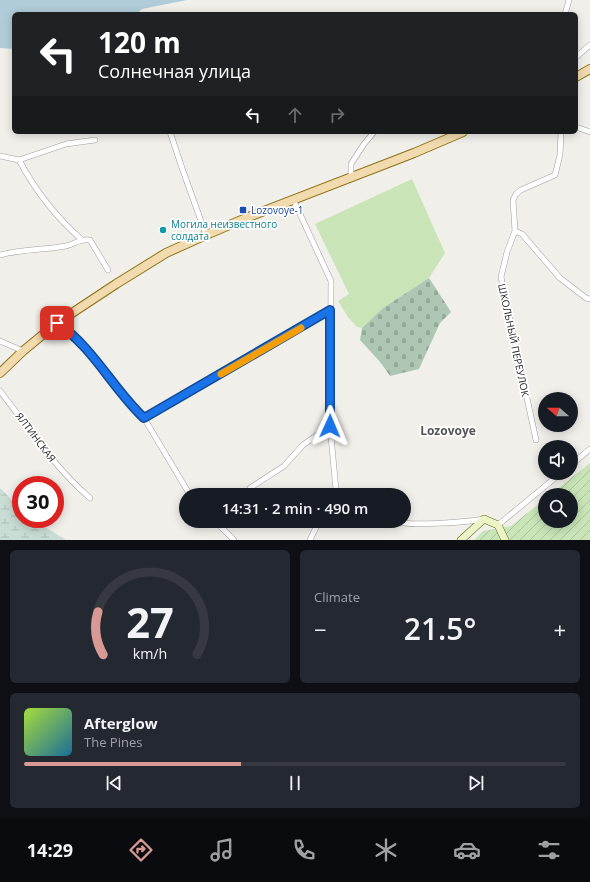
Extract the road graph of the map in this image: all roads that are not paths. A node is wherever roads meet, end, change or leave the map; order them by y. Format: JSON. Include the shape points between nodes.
{"nodes":[{"id":1,"x":570,"y":0,"type":"edge"},
{"id":2,"x":566,"y":12,"type":"edge"},
{"id":3,"x":590,"y":45,"type":"edge"},
{"id":4,"x":578,"y":55,"type":"edge"},
{"id":5,"x":590,"y":69,"type":"edge"},
{"id":6,"x":578,"y":76,"type":"edge"},
{"id":7,"x":578,"y":128,"type":"edge"},
{"id":8,"x":590,"y":132,"type":"edge"},
{"id":9,"x":171,"y":134,"type":"edge"},
{"id":10,"x":372,"y":134,"type":"edge"},
{"id":11,"x":457,"y":134,"type":"edge"},
{"id":12,"x":561,"y":134,"type":"edge"},
{"id":13,"x":95,"y":140,"type":"dead end"},
{"id":14,"x":0,"y":156,"type":"edge"},
{"id":15,"x":19,"y":160,"type":"junction"},
{"id":16,"x":351,"y":177,"type":"junction"},
{"id":17,"x":293,"y":199,"type":"junction"},
{"id":18,"x":515,"y":231,"type":"junction"},
{"id":19,"x":206,"y":235,"type":"junction"},
{"id":20,"x":82,"y":240,"type":"junction"},
{"id":21,"x":0,"y":255,"type":"edge"},
{"id":22,"x":108,"y":270,"type":"dead end"},
{"id":23,"x":588,"y":298,"type":"edge"},
{"id":24,"x":590,"y":304,"type":"edge"},
{"id":25,"x":330,"y":310,"type":"junction"},
{"id":26,"x":57,"y":323,"type":"junction"},
{"id":27,"x":0,"y":341,"type":"edge"},
{"id":28,"x":23,"y":351,"type":"junction"},
{"id":29,"x":0,"y":373,"type":"edge"},
{"id":30,"x":0,"y":391,"type":"edge"},
{"id":31,"x":144,"y":418,"type":"junction"},
{"id":32,"x":330,"y":426,"type":"junction"},
{"id":33,"x":536,"y":440,"type":"dead end"},
{"id":34,"x":590,"y":449,"type":"edge"},
{"id":35,"x":578,"y":459,"type":"edge"},
{"id":36,"x":553,"y":480,"type":"edge"},
{"id":37,"x":186,"y":488,"type":"edge"},
{"id":38,"x":250,"y":488,"type":"dead end"},
{"id":39,"x":336,"y":488,"type":"edge"},
{"id":40,"x":90,"y":498,"type":"dead end"},
{"id":41,"x":484,"y":519,"type":"junction"},
{"id":42,"x":411,"y":523,"type":"edge"},
{"id":43,"x":498,"y":525,"type":"junction"},
{"id":44,"x":222,"y":528,"type":"edge"},
{"id":45,"x":316,"y":528,"type":"edge"},
{"id":46,"x":234,"y":540,"type":"edge"},
{"id":47,"x":310,"y":540,"type":"edge"},
{"id":48,"x":461,"y":540,"type":"edge"},
{"id":49,"x":505,"y":540,"type":"edge"}],
"edges":[{"from":1,"to":2,"type":"street"},
{"from":3,"to":4,"type":"street"},
{"from":5,"to":6,"type":"main road"},
{"from":7,"to":8,"type":"street"},
{"from":9,"to":19,"type":"street"},
{"from":10,"to":16,"type":"street","via":[[351,164]]},
{"from":11,"to":16,"type":"main road"},
{"from":12,"to":18,"type":"street","name":"ШКОЛЬНЫЙ ПЕРЕУЛОК","via":[[560,155],[555,175],[521,190],[513,200]]},
{"from":13,"to":15,"type":"street","via":[[66,144]]},
{"from":14,"to":15,"type":"street"},
{"from":15,"to":20,"type":"street","via":[[30,181],[69,229]]},
{"from":16,"to":17,"type":"main road"},
{"from":17,"to":19,"type":"main road"},
{"from":17,"to":25,"type":"street","via":[[331,280]]},
{"from":18,"to":23,"type":"street","via":[[522,234],[560,278]]},
{"from":18,"to":33,"type":"street","name":"ШКОЛЬНЫЙ ПЕРЕУЛОК","via":[[501,277]]},
{"from":19,"to":26,"type":"main road","via":[[166,253]]},
{"from":20,"to":21,"type":"street","via":[[68,246]]},
{"from":20,"to":22,"type":"street","via":[[90,240]]},
{"from":23,"to":24,"type":"street"},
{"from":25,"to":31,"type":"street"},
{"from":25,"to":32,"type":"street"},
{"from":26,"to":28,"type":"main road"},
{"from":26,"to":31,"type":"street","via":[[71,333],[134,410]]},
{"from":27,"to":28,"type":"street"},
{"from":28,"to":29,"type":"main road"},
{"from":30,"to":40,"type":"street","name":"ЯЛТИНСКАЯ","via":[[45,452]]},
{"from":31,"to":37,"type":"street"},
{"from":32,"to":38,"type":"street","via":[[302,445],[284,466]]},
{"from":32,"to":39,"type":"street"},
{"from":34,"to":35,"type":"street"},
{"from":36,"to":43,"type":"street"},
{"from":41,"to":42,"type":"street"},
{"from":41,"to":43,"type":"main road"},
{"from":41,"to":48,"type":"main road"},
{"from":43,"to":49,"type":"main road"},
{"from":44,"to":46,"type":"street"},
{"from":45,"to":47,"type":"street"}]}
